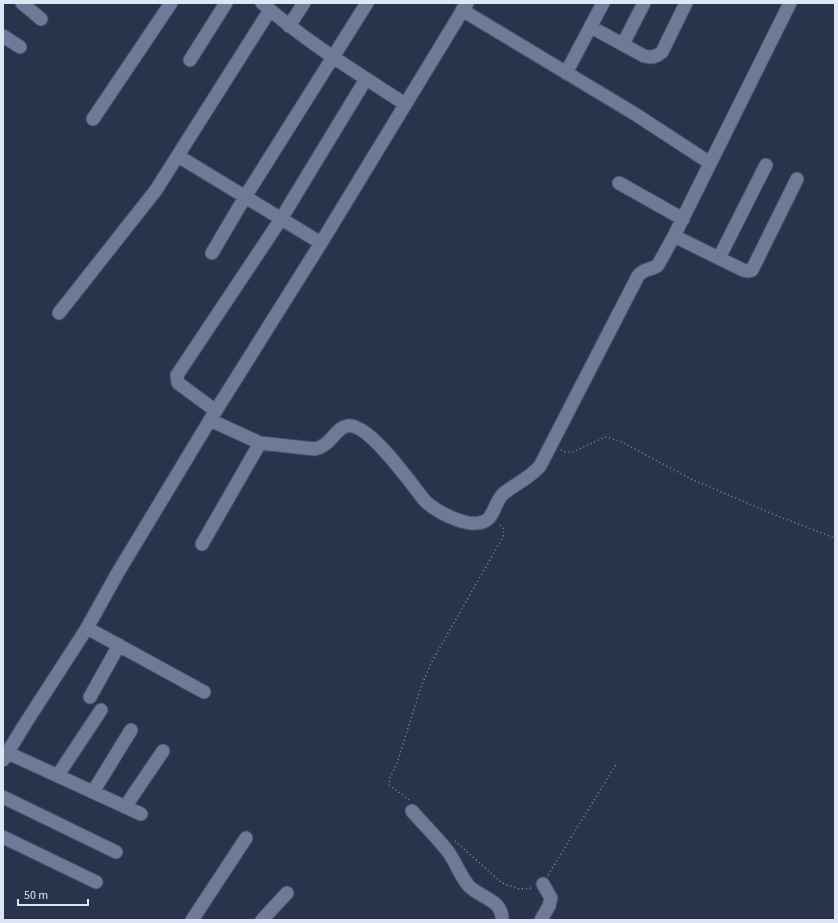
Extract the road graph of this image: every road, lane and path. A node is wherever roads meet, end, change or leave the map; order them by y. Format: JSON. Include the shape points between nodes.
{"nodes":[{"id":1,"x":22,"y":3,"type":"edge"},
{"id":2,"x":171,"y":3,"type":"edge"},
{"id":3,"x":226,"y":3,"type":"edge"},
{"id":4,"x":304,"y":3,"type":"edge"},
{"id":5,"x":367,"y":3,"type":"edge"},
{"id":6,"x":603,"y":3,"type":"edge"},
{"id":7,"x":644,"y":3,"type":"edge"},
{"id":8,"x":686,"y":3,"type":"edge"},
{"id":9,"x":790,"y":3,"type":"edge"},
{"id":10,"x":266,"y":6,"type":"edge"},
{"id":11,"x":464,"y":7,"type":"edge"},
{"id":12,"x":41,"y":19,"type":"dead end"},
{"id":13,"x":289,"y":26,"type":"junction"},
{"id":14,"x":591,"y":27,"type":"junction"},
{"id":15,"x":3,"y":36,"type":"edge"},
{"id":16,"x":623,"y":44,"type":"junction"},
{"id":17,"x":20,"y":47,"type":"dead end"},
{"id":18,"x":334,"y":57,"type":"junction"},
{"id":19,"x":190,"y":60,"type":"dead end"},
{"id":20,"x":566,"y":73,"type":"junction"},
{"id":21,"x":366,"y":79,"type":"junction"},
{"id":22,"x":405,"y":104,"type":"junction"},
{"id":23,"x":93,"y":119,"type":"dead end"},
{"id":24,"x":178,"y":156,"type":"junction"},
{"id":25,"x":710,"y":163,"type":"junction"},
{"id":26,"x":766,"y":165,"type":"dead end"},
{"id":27,"x":796,"y":179,"type":"dead end"},
{"id":28,"x":619,"y":183,"type":"dead end"},
{"id":29,"x":245,"y":197,"type":"junction"},
{"id":30,"x":281,"y":219,"type":"junction"},
{"id":31,"x":683,"y":219,"type":"junction"},
{"id":32,"x":674,"y":236,"type":"junction"},
{"id":33,"x":321,"y":243,"type":"junction"},
{"id":34,"x":212,"y":253,"type":"dead end"},
{"id":35,"x":719,"y":258,"type":"junction"},
{"id":36,"x":59,"y":313,"type":"dead end"},
{"id":37,"x":213,"y":416,"type":"junction"},
{"id":38,"x":260,"y":443,"type":"junction"},
{"id":39,"x":550,"y":445,"type":"junction"},
{"id":40,"x":491,"y":515,"type":"junction"},
{"id":41,"x":835,"y":538,"type":"edge"},
{"id":42,"x":202,"y":544,"type":"dead end"},
{"id":43,"x":87,"y":628,"type":"junction"},
{"id":44,"x":119,"y":646,"type":"junction"},
{"id":45,"x":204,"y":692,"type":"dead end"},
{"id":46,"x":90,"y":697,"type":"dead end"},
{"id":47,"x":101,"y":710,"type":"dead end"},
{"id":48,"x":131,"y":730,"type":"dead end"},
{"id":49,"x":163,"y":751,"type":"dead end"},
{"id":50,"x":5,"y":756,"type":"edge"},
{"id":51,"x":617,"y":763,"type":"dead end"},
{"id":52,"x":58,"y":776,"type":"junction"},
{"id":53,"x":93,"y":792,"type":"junction"},
{"id":54,"x":3,"y":797,"type":"edge"},
{"id":55,"x":125,"y":807,"type":"junction"},
{"id":56,"x":412,"y":807,"type":"joint"},
{"id":57,"x":141,"y":814,"type":"dead end"},
{"id":58,"x":3,"y":836,"type":"edge"},
{"id":59,"x":246,"y":838,"type":"dead end"},
{"id":60,"x":451,"y":838,"type":"dead end"},
{"id":61,"x":116,"y":852,"type":"dead end"},
{"id":62,"x":96,"y":882,"type":"dead end"},
{"id":63,"x":543,"y":884,"type":"junction"},
{"id":64,"x":286,"y":893,"type":"dead end"},
{"id":65,"x":192,"y":920,"type":"edge"},
{"id":66,"x":262,"y":920,"type":"edge"},
{"id":67,"x":502,"y":920,"type":"edge"},
{"id":68,"x":541,"y":920,"type":"edge"}],
"edges":[{"from":1,"to":12,"type":"street"},
{"from":2,"to":23,"type":"street"},
{"from":3,"to":19,"type":"street"},
{"from":4,"to":13,"type":"street"},
{"from":5,"to":18,"type":"street"},
{"from":6,"to":14,"type":"street"},
{"from":7,"to":16,"type":"street"},
{"from":8,"to":16,"type":"street","via":[[662,52],[656,56],[644,56]]},
{"from":9,"to":25,"type":"street"},
{"from":10,"to":13,"type":"street"},
{"from":10,"to":24,"type":"street"},
{"from":11,"to":20,"type":"street"},
{"from":11,"to":22,"type":"street"},
{"from":13,"to":18,"type":"street"},
{"from":14,"to":16,"type":"street"},
{"from":14,"to":20,"type":"street"},
{"from":15,"to":17,"type":"street"},
{"from":18,"to":21,"type":"street"},
{"from":18,"to":29,"type":"street"},
{"from":20,"to":25,"type":"street"},
{"from":21,"to":22,"type":"street"},
{"from":21,"to":30,"type":"street"},
{"from":22,"to":33,"type":"street"},
{"from":24,"to":29,"type":"street"},
{"from":24,"to":36,"type":"street","via":[[156,190]]},
{"from":25,"to":31,"type":"street"},
{"from":26,"to":35,"type":"street"},
{"from":27,"to":35,"type":"street","via":[[752,270],[743,270]]},
{"from":28,"to":31,"type":"street"},
{"from":29,"to":30,"type":"street"},
{"from":29,"to":34,"type":"street"},
{"from":30,"to":33,"type":"street"},
{"from":30,"to":37,"type":"street","via":[[177,375],[178,383]]},
{"from":31,"to":32,"type":"street"},
{"from":32,"to":35,"type":"street"},
{"from":32,"to":39,"type":"street","via":[[658,265],[642,271],[638,276]]},
{"from":33,"to":37,"type":"street"},
{"from":37,"to":38,"type":"street"},
{"from":37,"to":43,"type":"street"},
{"from":38,"to":40,"type":"street","via":[[315,448],[327,444],[342,428],[348,426],[361,429],[382,448],[431,506],[444,514],[470,523],[482,522]]},
{"from":38,"to":42,"type":"street"},
{"from":39,"to":40,"type":"street","via":[[537,469],[503,494]]},
{"from":39,"to":41,"type":"path","via":[[564,452],[573,452],[605,437],[620,441],[691,479]]},
{"from":40,"to":56,"type":"path","via":[[504,529],[503,537],[431,663],[390,778],[389,785]]},
{"from":43,"to":44,"type":"street"},
{"from":43,"to":50,"type":"street"},
{"from":44,"to":45,"type":"street"},
{"from":44,"to":46,"type":"street"},
{"from":47,"to":52,"type":"street"},
{"from":48,"to":53,"type":"street"},
{"from":49,"to":55,"type":"street"},
{"from":50,"to":52,"type":"street"},
{"from":51,"to":63,"type":"path"},
{"from":52,"to":53,"type":"street"},
{"from":53,"to":55,"type":"street"},
{"from":54,"to":61,"type":"street"},
{"from":55,"to":57,"type":"street"},
{"from":56,"to":67,"type":"street","via":[[448,852],[468,885],[500,909]]},
{"from":58,"to":62,"type":"street"},
{"from":59,"to":65,"type":"street"},
{"from":60,"to":63,"type":"path","via":[[502,883],[518,889],[534,888]]},
{"from":63,"to":68,"type":"street","via":[[551,898]]},
{"from":64,"to":66,"type":"street"}]}
